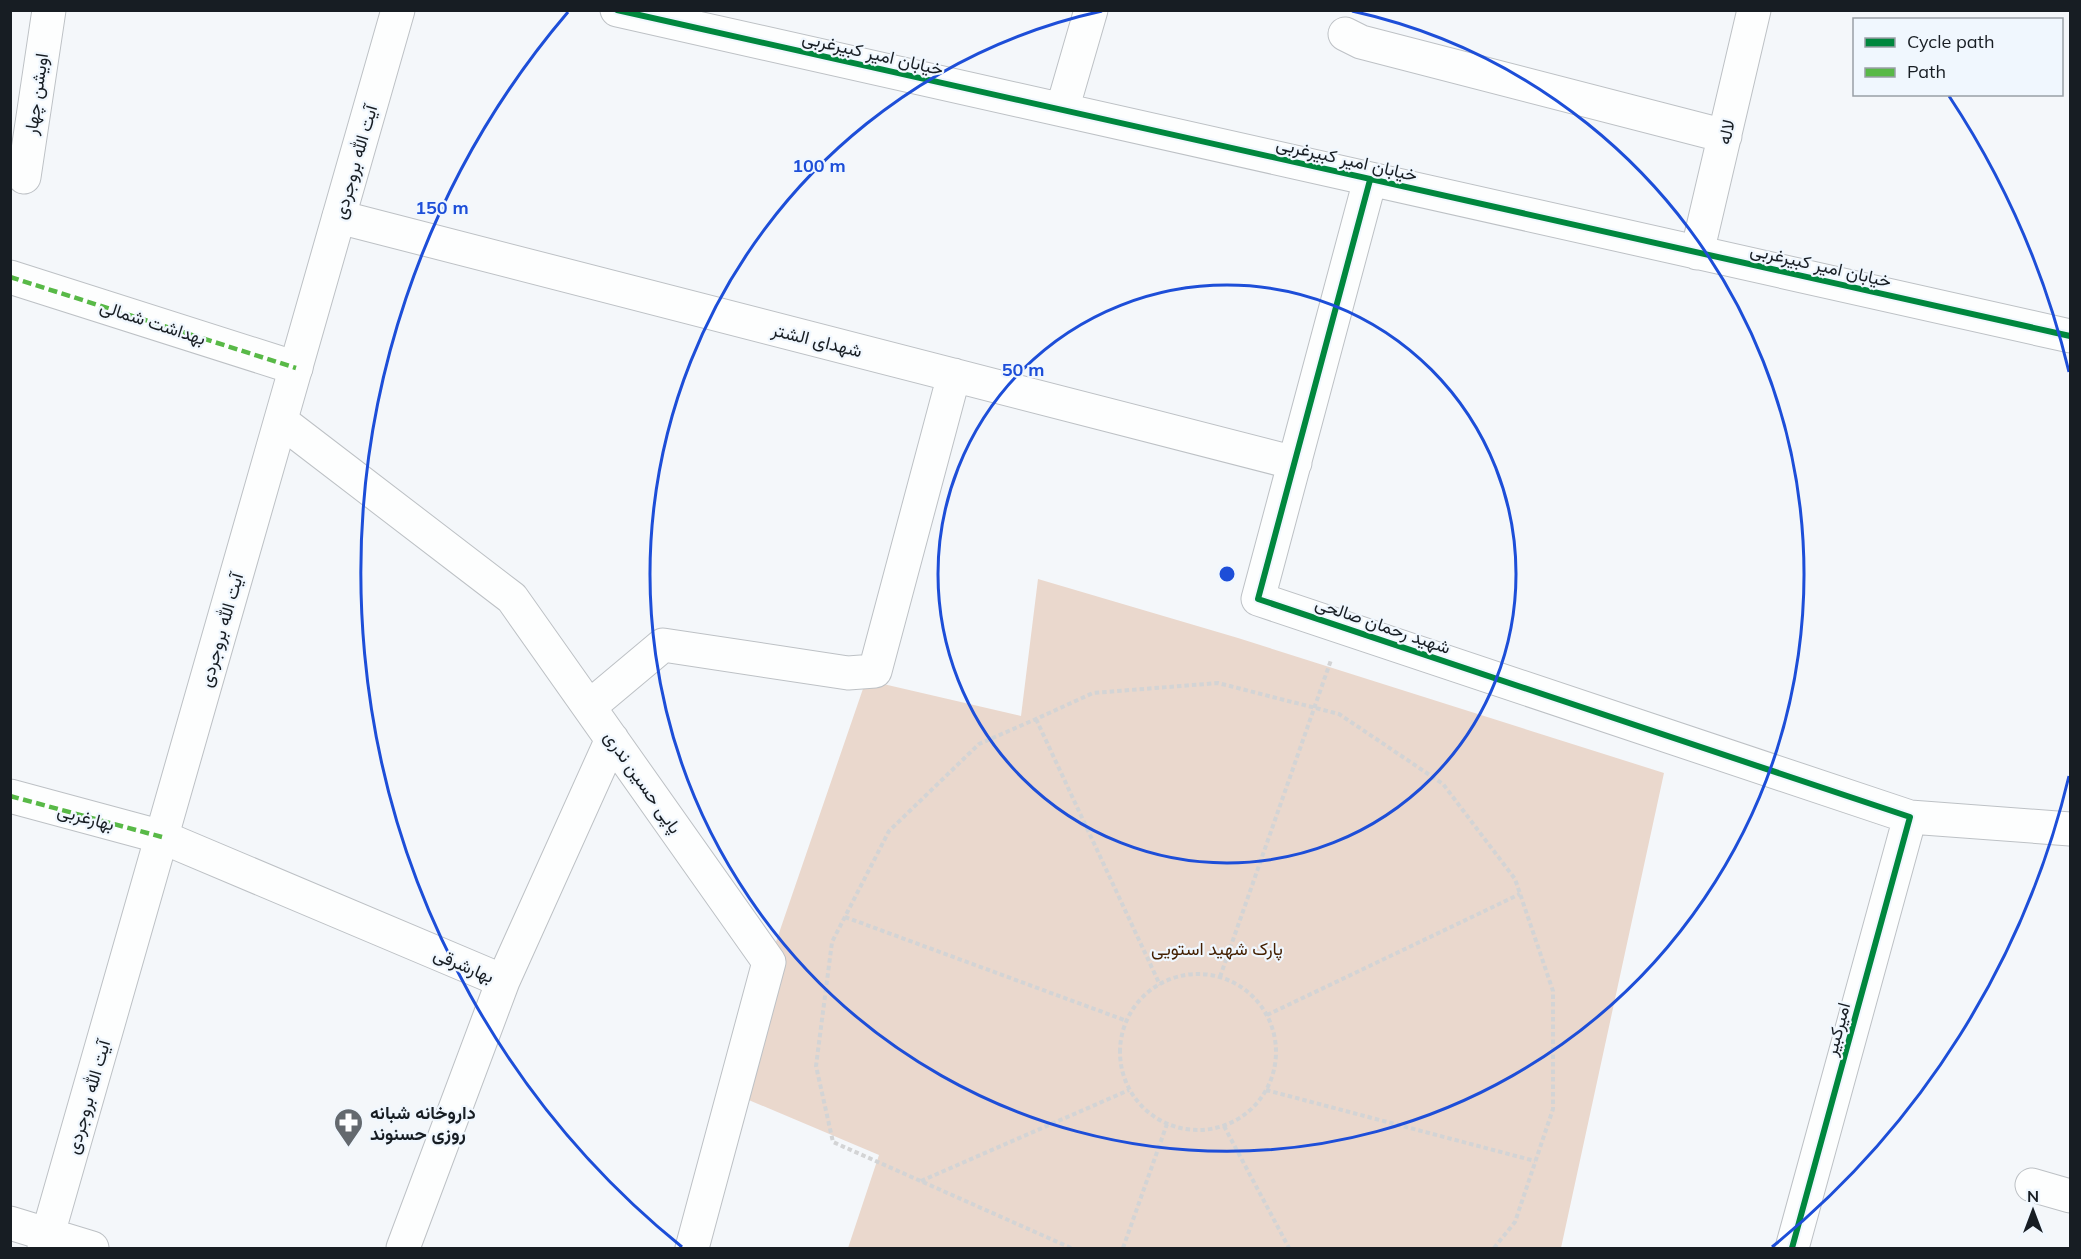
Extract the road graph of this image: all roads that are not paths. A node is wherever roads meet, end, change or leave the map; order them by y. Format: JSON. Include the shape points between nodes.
{"nodes":[{"id":1,"x":49,"y":10,"type":"edge"},
{"id":2,"x":398,"y":10,"type":"edge"},
{"id":3,"x":617,"y":10,"type":"edge"},
{"id":4,"x":1091,"y":10,"type":"edge"},
{"id":5,"x":1754,"y":10,"type":"edge"},
{"id":6,"x":1345,"y":34,"type":"dead end"},
{"id":7,"x":1062,"y":110,"type":"junction"},
{"id":8,"x":1725,"y":136,"type":"junction"},
{"id":9,"x":24,"y":177,"type":"dead end"},
{"id":10,"x":1371,"y":180,"type":"junction"},
{"id":11,"x":339,"y":217,"type":"junction"},
{"id":12,"x":1697,"y":253,"type":"junction"},
{"id":13,"x":10,"y":277,"type":"edge"},
{"id":14,"x":2070,"y":336,"type":"edge"},
{"id":15,"x":296,"y":368,"type":"junction"},
{"id":16,"x":954,"y":375,"type":"junction"},
{"id":17,"x":281,"y":421,"type":"junction"},
{"id":18,"x":1295,"y":463,"type":"junction"},
{"id":19,"x":589,"y":707,"type":"junction"},
{"id":20,"x":612,"y":739,"type":"junction"},
{"id":21,"x":10,"y":796,"type":"edge"},
{"id":22,"x":1910,"y":817,"type":"junction"},
{"id":23,"x":2070,"y":829,"type":"edge"},
{"id":24,"x":162,"y":837,"type":"junction"},
{"id":25,"x":503,"y":981,"type":"junction"},
{"id":26,"x":2032,"y":1185,"type":"dead end"},
{"id":27,"x":2070,"y":1196,"type":"edge"},
{"id":28,"x":10,"y":1223,"type":"edge"},
{"id":29,"x":46,"y":1242,"type":"edge"},
{"id":30,"x":92,"y":1248,"type":"edge"},
{"id":31,"x":403,"y":1248,"type":"edge"},
{"id":32,"x":692,"y":1248,"type":"edge"},
{"id":33,"x":1792,"y":1248,"type":"edge"}],
"edges":[{"from":1,"to":9,"type":"street","name":"اویشن چهار"},
{"from":2,"to":11,"type":"street","name":"آیت الله بروجردی"},
{"from":3,"to":7,"type":"street","name":"خیابان امیر کبیرغربی"},
{"from":4,"to":7,"type":"street"},
{"from":5,"to":8,"type":"street","name":"لاله"},
{"from":6,"to":8,"type":"street","via":[[1361,42]]},
{"from":7,"to":10,"type":"street","name":"خیابان امیر کبیرغربی"},
{"from":8,"to":12,"type":"street","name":"لاله"},
{"from":10,"to":12,"type":"street","name":"خیابان امیر کبیرغربی"},
{"from":10,"to":18,"type":"street","name":"شهید رحمان صالحی"},
{"from":11,"to":15,"type":"street","name":"آیت الله بروجردی"},
{"from":11,"to":16,"type":"street","name":"شهدای الشتر"},
{"from":12,"to":14,"type":"street","name":"خیابان امیر کبیرغربی"},
{"from":13,"to":15,"type":"street","name":"بهداشت شمالی"},
{"from":15,"to":17,"type":"street","name":"آیت الله بروجردی"},
{"from":16,"to":18,"type":"street","name":"شهدای الشتر"},
{"from":16,"to":19,"type":"street","via":[[875,671],[848,673],[663,645]]},
{"from":17,"to":19,"type":"street","name":"پاپی حسین ندری","via":[[512,598]]},
{"from":17,"to":24,"type":"street","name":"آیت الله بروجردی"},
{"from":18,"to":22,"type":"street","name":"شهید رحمان صالحی","via":[[1258,599]]},
{"from":19,"to":20,"type":"street","name":"پاپی حسین ندری"},
{"from":20,"to":25,"type":"street"},
{"from":20,"to":32,"type":"street","name":"پاپی حسین ندری","via":[[770,962]]},
{"from":21,"to":24,"type":"street","name":"بهارغربی"},
{"from":22,"to":23,"type":"street","name":"شهید رحمان صالحی"},
{"from":22,"to":33,"type":"street","name":"امیرکبیر"},
{"from":24,"to":25,"type":"street","name":"بهارشرقی"},
{"from":24,"to":29,"type":"street","name":"آیت الله بروجردی"},
{"from":25,"to":31,"type":"street","name":"بهارشرقی"},
{"from":26,"to":27,"type":"street"},
{"from":28,"to":29,"type":"street"},
{"from":29,"to":30,"type":"street"}]}
